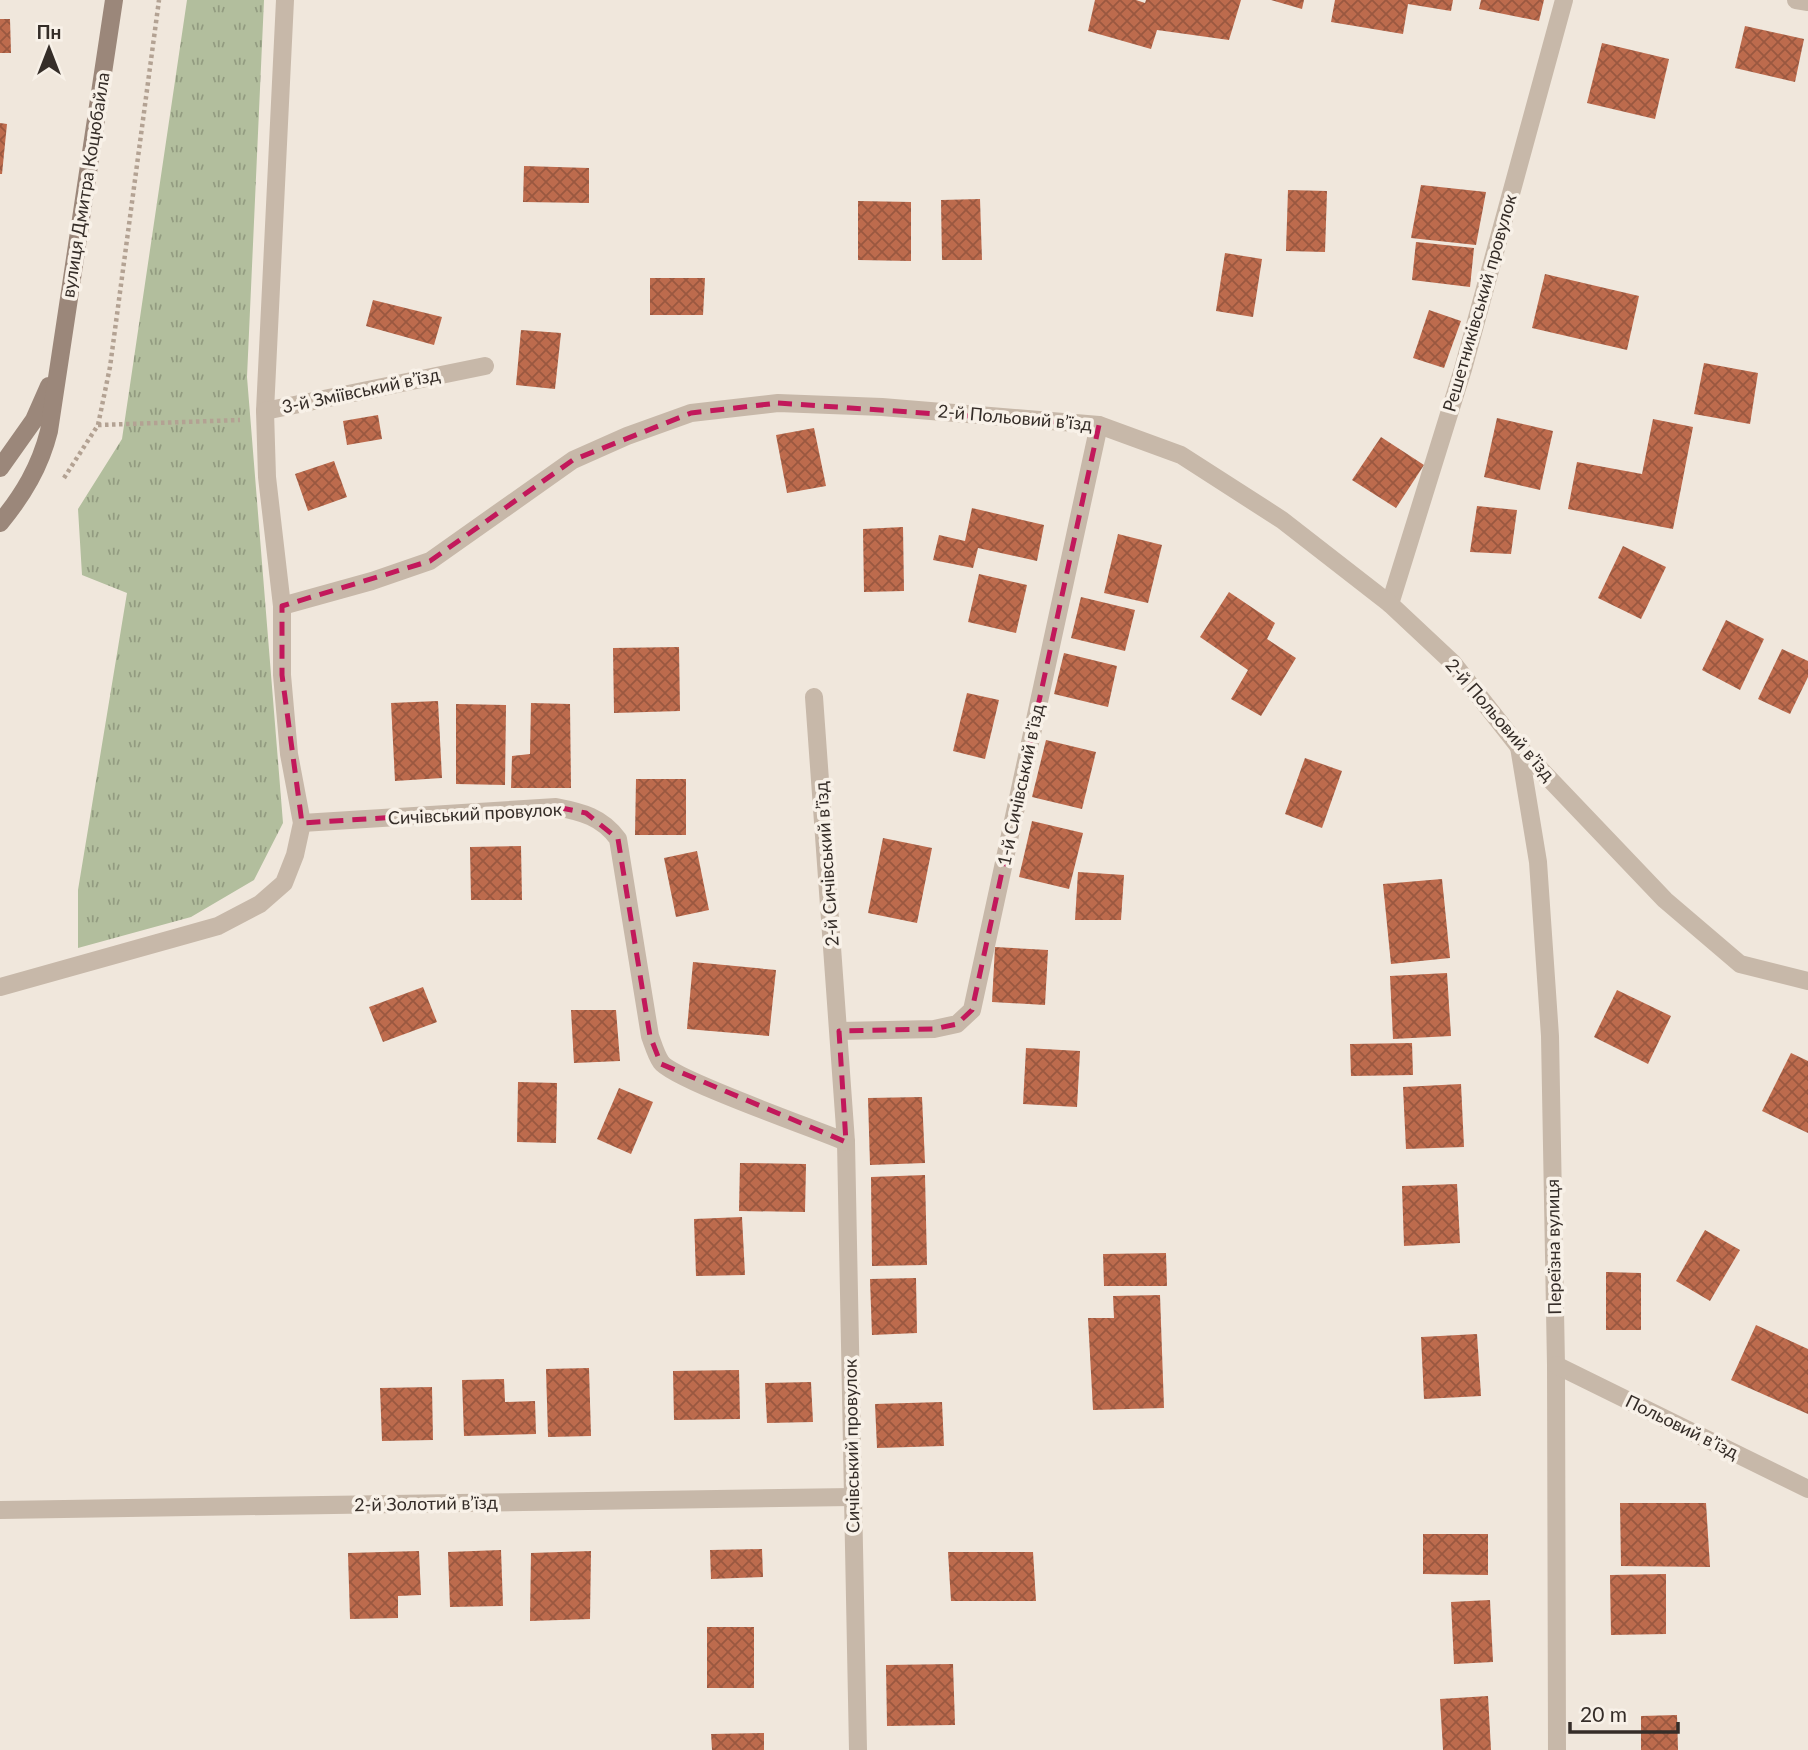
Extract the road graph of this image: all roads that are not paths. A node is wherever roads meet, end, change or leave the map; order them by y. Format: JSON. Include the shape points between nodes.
{"nodes":[{"id":1,"x":114,"y":0,"type":"edge"},
{"id":2,"x":285,"y":0,"type":"edge"},
{"id":3,"x":1564,"y":0,"type":"edge"},
{"id":4,"x":1796,"y":0,"type":"edge"},
{"id":5,"x":1808,"y":2,"type":"edge"},
{"id":6,"x":485,"y":366,"type":"dead end"},
{"id":7,"x":57,"y":370,"type":"junction"},
{"id":8,"x":265,"y":415,"type":"junction"},
{"id":9,"x":1099,"y":425,"type":"junction"},
{"id":10,"x":0,"y":468,"type":"edge"},
{"id":11,"x":0,"y":523,"type":"edge"},
{"id":12,"x":1390,"y":604,"type":"junction"},
{"id":13,"x":282,"y":606,"type":"junction"},
{"id":14,"x":814,"y":697,"type":"dead end"},
{"id":15,"x":1519,"y":747,"type":"junction"},
{"id":16,"x":302,"y":823,"type":"junction"},
{"id":17,"x":1808,"y":981,"type":"edge"},
{"id":18,"x":0,"y":987,"type":"edge"},
{"id":19,"x":839,"y":1031,"type":"junction"},
{"id":20,"x":846,"y":1142,"type":"junction"},
{"id":21,"x":1556,"y":1365,"type":"junction"},
{"id":22,"x":1808,"y":1489,"type":"edge"},
{"id":23,"x":852,"y":1497,"type":"junction"},
{"id":24,"x":0,"y":1510,"type":"edge"},
{"id":25,"x":859,"y":1750,"type":"edge"},
{"id":26,"x":1557,"y":1750,"type":"edge"}],
"edges":[{"from":1,"to":7,"type":"main road","name":"вулиця Дмитра Коцюбайла"},
{"from":2,"to":8,"type":"street"},
{"from":3,"to":12,"type":"street","name":"Решетниківський провулок","via":[[1463,369]]},
{"from":4,"to":5,"type":"street"},
{"from":6,"to":8,"type":"street","name":"3-й Зміївський в’їзд"},
{"from":7,"to":10,"type":"main road","via":[[34,420]]},
{"from":7,"to":11,"type":"main road","via":[[43,454]]},
{"from":8,"to":13,"type":"street","name":"3-й Зміївський в’їзд","via":[[267,477]]},
{"from":9,"to":12,"type":"street","name":"2-й Польовий в’їзд","via":[[1181,455],[1282,520]]},
{"from":9,"to":13,"type":"street","name":"2-й Польовий в’їзд","via":[[778,403],[691,413],[573,460],[430,561]]},
{"from":9,"to":19,"type":"street","name":"1-й Сичівський в’їзд","via":[[972,1010],[957,1024],[934,1029]]},
{"from":12,"to":15,"type":"street","name":"2-й Польовий в’їзд","via":[[1453,663]]},
{"from":13,"to":16,"type":"street","via":[[289,754]]},
{"from":14,"to":19,"type":"street","name":"2-й Сичівський в’їзд"},
{"from":15,"to":17,"type":"street","name":"2-й Польовий в’їзд","via":[[1665,900],[1740,964]]},
{"from":15,"to":21,"type":"street","name":"Переїзна вулиця","via":[[1538,862],[1550,1036]]},
{"from":16,"to":18,"type":"street","via":[[284,883],[260,904],[218,926]]},
{"from":16,"to":20,"type":"street","name":"Сичівський провулок","via":[[556,807],[586,813],[609,826],[618,839],[650,1036],[661,1063]]},
{"from":19,"to":20,"type":"street","name":"Сичівський провулок"},
{"from":20,"to":23,"type":"street","name":"Сичівський провулок"},
{"from":21,"to":22,"type":"street","name":"Польовий в’їзд"},
{"from":21,"to":26,"type":"street","name":"Переїзна вулиця"},
{"from":23,"to":24,"type":"street","name":"2-й Золотий в’їзд"},
{"from":23,"to":25,"type":"street","name":"Сичівський провулок"}]}
